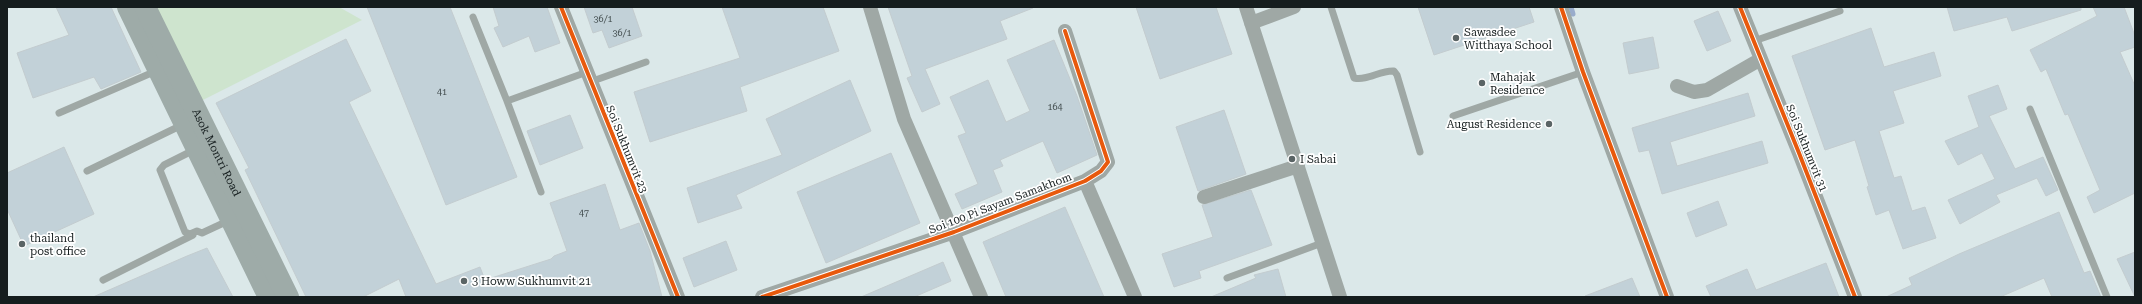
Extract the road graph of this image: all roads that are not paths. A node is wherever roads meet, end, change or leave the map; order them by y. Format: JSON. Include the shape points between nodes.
{"nodes":[{"id":1,"x":128,"y":7,"type":"edge"},
{"id":2,"x":145,"y":7,"type":"edge"},
{"id":3,"x":561,"y":7,"type":"edge"},
{"id":4,"x":870,"y":7,"type":"edge"},
{"id":5,"x":1246,"y":7,"type":"edge"},
{"id":6,"x":1294,"y":7,"type":"edge"},
{"id":7,"x":1331,"y":7,"type":"edge"},
{"id":8,"x":1561,"y":7,"type":"edge"},
{"id":9,"x":1740,"y":7,"type":"edge"},
{"id":10,"x":1840,"y":11,"type":"dead end"},
{"id":11,"x":473,"y":17,"type":"dead end"},
{"id":12,"x":1251,"y":23,"type":"junction"},
{"id":13,"x":1065,"y":31,"type":"dead end"},
{"id":14,"x":1754,"y":41,"type":"junction"},
{"id":15,"x":1761,"y":59,"type":"junction"},
{"id":16,"x":646,"y":62,"type":"dead end"},
{"id":17,"x":158,"y":70,"type":"junction"},
{"id":18,"x":1583,"y":72,"type":"junction"},
{"id":19,"x":589,"y":77,"type":"junction"},
{"id":20,"x":1677,"y":86,"type":"dead end"},
{"id":21,"x":506,"y":101,"type":"junction"},
{"id":22,"x":2030,"y":109,"type":"dead end"},
{"id":23,"x":59,"y":113,"type":"dead end"},
{"id":24,"x":1453,"y":116,"type":"dead end"},
{"id":25,"x":185,"y":124,"type":"junction"},
{"id":26,"x":197,"y":149,"type":"junction"},
{"id":27,"x":1420,"y":152,"type":"dead end"},
{"id":28,"x":1298,"y":166,"type":"junction"},
{"id":29,"x":87,"y":172,"type":"dead end"},
{"id":30,"x":1085,"y":181,"type":"junction"},
{"id":31,"x":541,"y":192,"type":"dead end"},
{"id":32,"x":1204,"y":197,"type":"dead end"},
{"id":33,"x":232,"y":219,"type":"junction"},
{"id":34,"x":198,"y":232,"type":"junction"},
{"id":35,"x":954,"y":232,"type":"junction"},
{"id":36,"x":1322,"y":243,"type":"junction"},
{"id":37,"x":1227,"y":278,"type":"dead end"},
{"id":38,"x":103,"y":280,"type":"dead end"},
{"id":39,"x":778,"y":295,"type":"edge"},
{"id":40,"x":269,"y":297,"type":"edge"},
{"id":41,"x":288,"y":297,"type":"edge"},
{"id":42,"x":678,"y":297,"type":"edge"},
{"id":43,"x":762,"y":297,"type":"edge"},
{"id":44,"x":981,"y":297,"type":"edge"},
{"id":45,"x":1135,"y":297,"type":"edge"},
{"id":46,"x":1340,"y":297,"type":"edge"},
{"id":47,"x":1668,"y":297,"type":"edge"},
{"id":48,"x":1855,"y":297,"type":"edge"},
{"id":49,"x":2107,"y":297,"type":"edge"}],
"edges":[{"from":1,"to":17,"type":"main road","name":"Asok Montri Road"},
{"from":2,"to":41,"type":"main road","name":"Asok Montri Road"},
{"from":3,"to":19,"type":"street","name":"Soi Sukhumvit 23"},
{"from":4,"to":35,"type":"street","via":[[904,119]]},
{"from":5,"to":12,"type":"street"},
{"from":6,"to":12,"type":"street"},
{"from":7,"to":27,"type":"lane","via":[[1354,78],[1360,79],[1389,70],[1397,75]]},
{"from":8,"to":18,"type":"street"},
{"from":9,"to":14,"type":"street","name":"Soi Sukhumvit 31"},
{"from":10,"to":14,"type":"lane"},
{"from":11,"to":21,"type":"lane"},
{"from":12,"to":28,"type":"street"},
{"from":13,"to":30,"type":"street","name":"Soi 100 Pi Sayam Samakhom","via":[[1108,162],[1101,171]]},
{"from":14,"to":15,"type":"street","name":"Soi Sukhumvit 31"},
{"from":15,"to":20,"type":"street","via":[[1707,90],[1694,92]]},
{"from":15,"to":48,"type":"street","name":"Soi Sukhumvit 31"},
{"from":16,"to":19,"type":"lane"},
{"from":17,"to":23,"type":"lane"},
{"from":17,"to":25,"type":"main road","name":"Asok Montri Road"},
{"from":18,"to":24,"type":"lane"},
{"from":18,"to":47,"type":"street"},
{"from":19,"to":21,"type":"lane"},
{"from":19,"to":42,"type":"street","name":"Soi Sukhumvit 23"},
{"from":21,"to":31,"type":"lane"},
{"from":22,"to":49,"type":"lane"},
{"from":25,"to":26,"type":"main road","name":"Asok Montri Road"},
{"from":25,"to":29,"type":"lane"},
{"from":26,"to":33,"type":"main road","name":"Asok Montri Road"},
{"from":26,"to":34,"type":"lane","via":[[164,165],[160,170],[185,232]]},
{"from":28,"to":32,"type":"street"},
{"from":28,"to":36,"type":"street"},
{"from":30,"to":35,"type":"street","name":"Soi 100 Pi Sayam Samakhom"},
{"from":30,"to":45,"type":"street"},
{"from":33,"to":34,"type":"lane","via":[[202,233]]},
{"from":33,"to":40,"type":"main road","name":"Asok Montri Road"},
{"from":34,"to":38,"type":"lane"},
{"from":35,"to":39,"type":"street","name":"Soi 100 Pi Sayam Samakhom"},
{"from":35,"to":44,"type":"street"},
{"from":36,"to":37,"type":"lane"},
{"from":36,"to":46,"type":"street"},
{"from":39,"to":43,"type":"street","name":"Soi 100 Pi Sayam Samakhom"}]}
